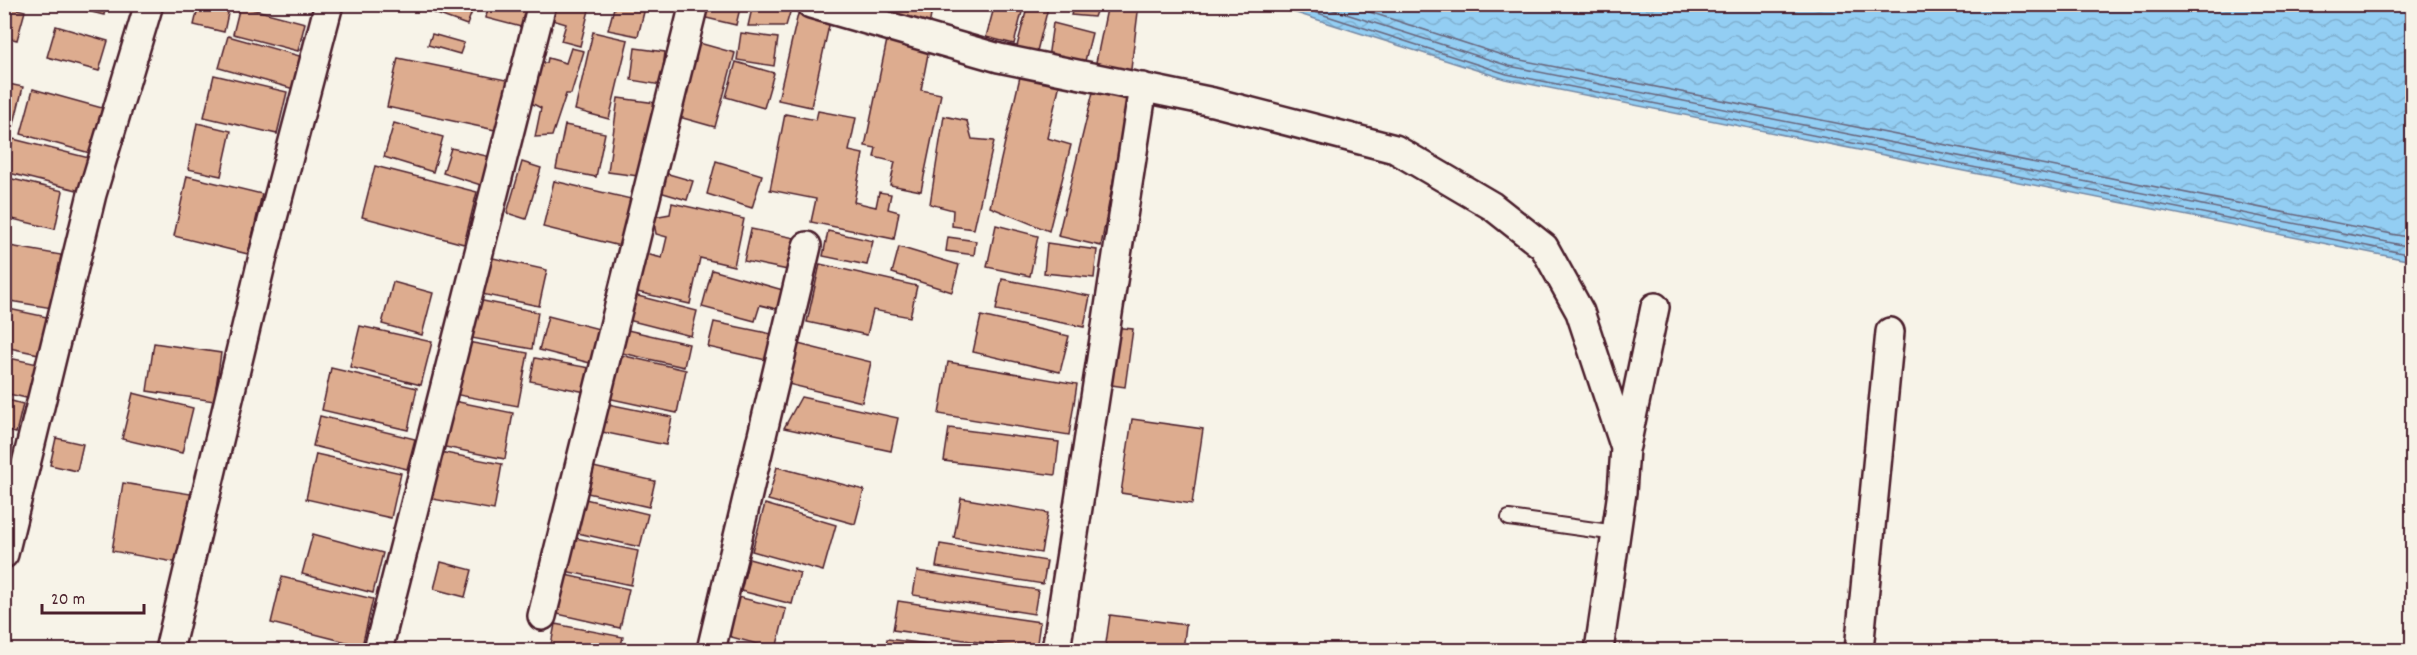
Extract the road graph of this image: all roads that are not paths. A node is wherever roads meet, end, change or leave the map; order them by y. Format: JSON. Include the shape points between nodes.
{"nodes":[{"id":1,"x":149,"y":4,"type":"edge"},
{"id":2,"x":330,"y":4,"type":"edge"},
{"id":3,"x":542,"y":4,"type":"edge"},
{"id":4,"x":694,"y":4,"type":"edge"},
{"id":5,"x":811,"y":4,"type":"edge"},
{"id":6,"x":1143,"y":87,"type":"junction"},
{"id":7,"x":807,"y":246,"type":"dead end"},
{"id":8,"x":1655,"y":307,"type":"dead end"},
{"id":9,"x":1890,"y":332,"type":"dead end"},
{"id":10,"x":1625,"y":448,"type":"junction"},
{"id":11,"x":1509,"y":518,"type":"dead end"},
{"id":12,"x":1616,"y":533,"type":"junction"},
{"id":13,"x":4,"y":554,"type":"edge"},
{"id":14,"x":542,"y":616,"type":"dead end"},
{"id":15,"x":169,"y":651,"type":"edge"},
{"id":16,"x":378,"y":651,"type":"edge"},
{"id":17,"x":711,"y":651,"type":"edge"},
{"id":18,"x":1056,"y":651,"type":"edge"},
{"id":19,"x":1599,"y":651,"type":"edge"},
{"id":20,"x":1859,"y":651,"type":"edge"}],
"edges":[{"from":1,"to":13,"type":"street","via":[[92,194]]},
{"from":2,"to":15,"type":"street","via":[[264,252]]},
{"from":3,"to":16,"type":"street"},
{"from":4,"to":14,"type":"street"},
{"from":5,"to":6,"type":"street","via":[[999,58]]},
{"from":6,"to":10,"type":"street","via":[[1395,149],[1492,206],[1544,247],[1580,312]]},
{"from":6,"to":18,"type":"street"},
{"from":7,"to":17,"type":"street"},
{"from":8,"to":10,"type":"street"},
{"from":9,"to":20,"type":"street"},
{"from":10,"to":12,"type":"street"},
{"from":11,"to":12,"type":"lane"},
{"from":12,"to":19,"type":"street"}]}
